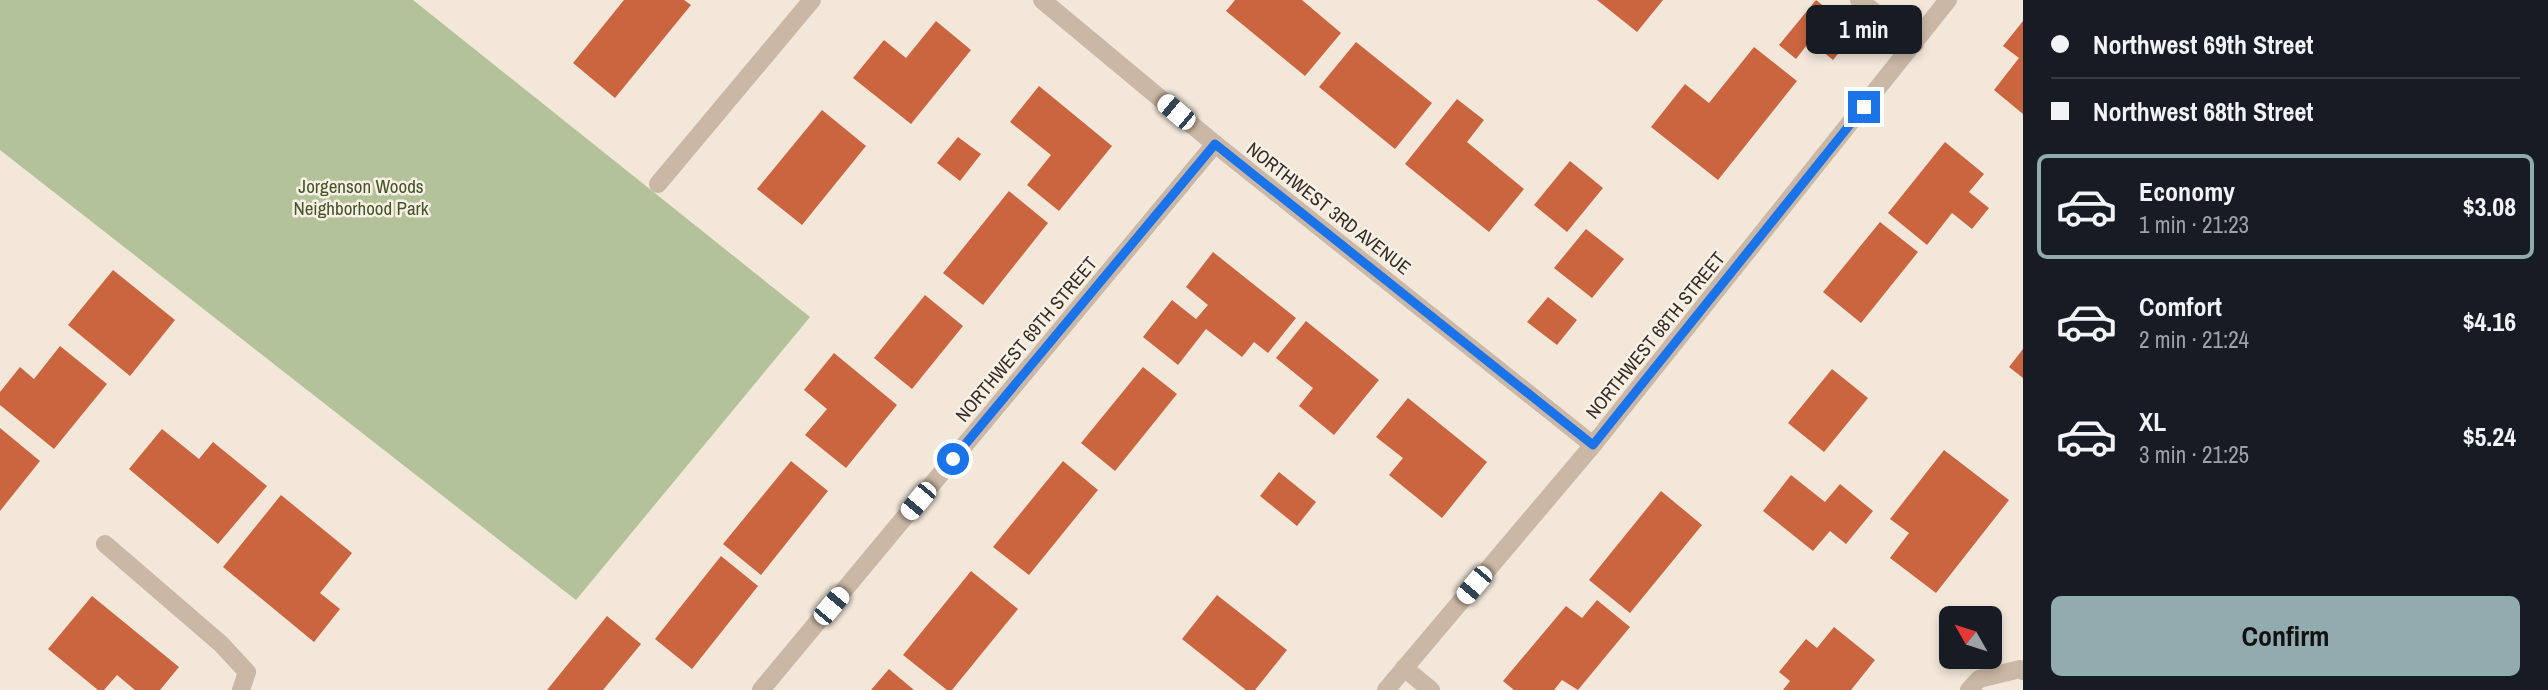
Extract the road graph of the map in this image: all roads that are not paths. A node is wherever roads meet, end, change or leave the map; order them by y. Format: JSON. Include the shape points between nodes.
{"nodes":[{"id":1,"x":812,"y":0,"type":"edge"},
{"id":2,"x":1042,"y":0,"type":"edge"},
{"id":3,"x":1859,"y":0,"type":"edge"},
{"id":4,"x":1948,"y":0,"type":"edge"},
{"id":5,"x":1915,"y":44,"type":"junction"},
{"id":6,"x":1215,"y":144,"type":"junction"},
{"id":7,"x":658,"y":184,"type":"dead end"},
{"id":8,"x":1593,"y":445,"type":"junction"},
{"id":9,"x":105,"y":544,"type":"dead end"},
{"id":10,"x":1404,"y":668,"type":"junction"},
{"id":11,"x":2023,"y":671,"type":"edge"},
{"id":12,"x":241,"y":690,"type":"edge"},
{"id":13,"x":761,"y":690,"type":"edge"},
{"id":14,"x":1386,"y":690,"type":"edge"},
{"id":15,"x":1431,"y":690,"type":"edge"},
{"id":16,"x":1969,"y":690,"type":"edge"}],
"edges":[{"from":1,"to":7,"type":"street"},
{"from":2,"to":6,"type":"street","name":"NORTHWEST 3RD AVENUE"},
{"from":3,"to":5,"type":"street"},
{"from":4,"to":5,"type":"street","name":"NORTHWEST 68TH STREET"},
{"from":5,"to":8,"type":"street","name":"NORTHWEST 68TH STREET"},
{"from":6,"to":8,"type":"street","name":"NORTHWEST 3RD AVENUE"},
{"from":6,"to":13,"type":"street","name":"NORTHWEST 69TH STREET"},
{"from":8,"to":10,"type":"street","name":"NORTHWEST 68TH STREET"},
{"from":9,"to":12,"type":"street","via":[[221,643],[247,672]]},
{"from":10,"to":14,"type":"street","name":"NORTHWEST 68TH STREET"},
{"from":10,"to":15,"type":"street"},
{"from":11,"to":16,"type":"street","via":[[1979,679]]}]}
